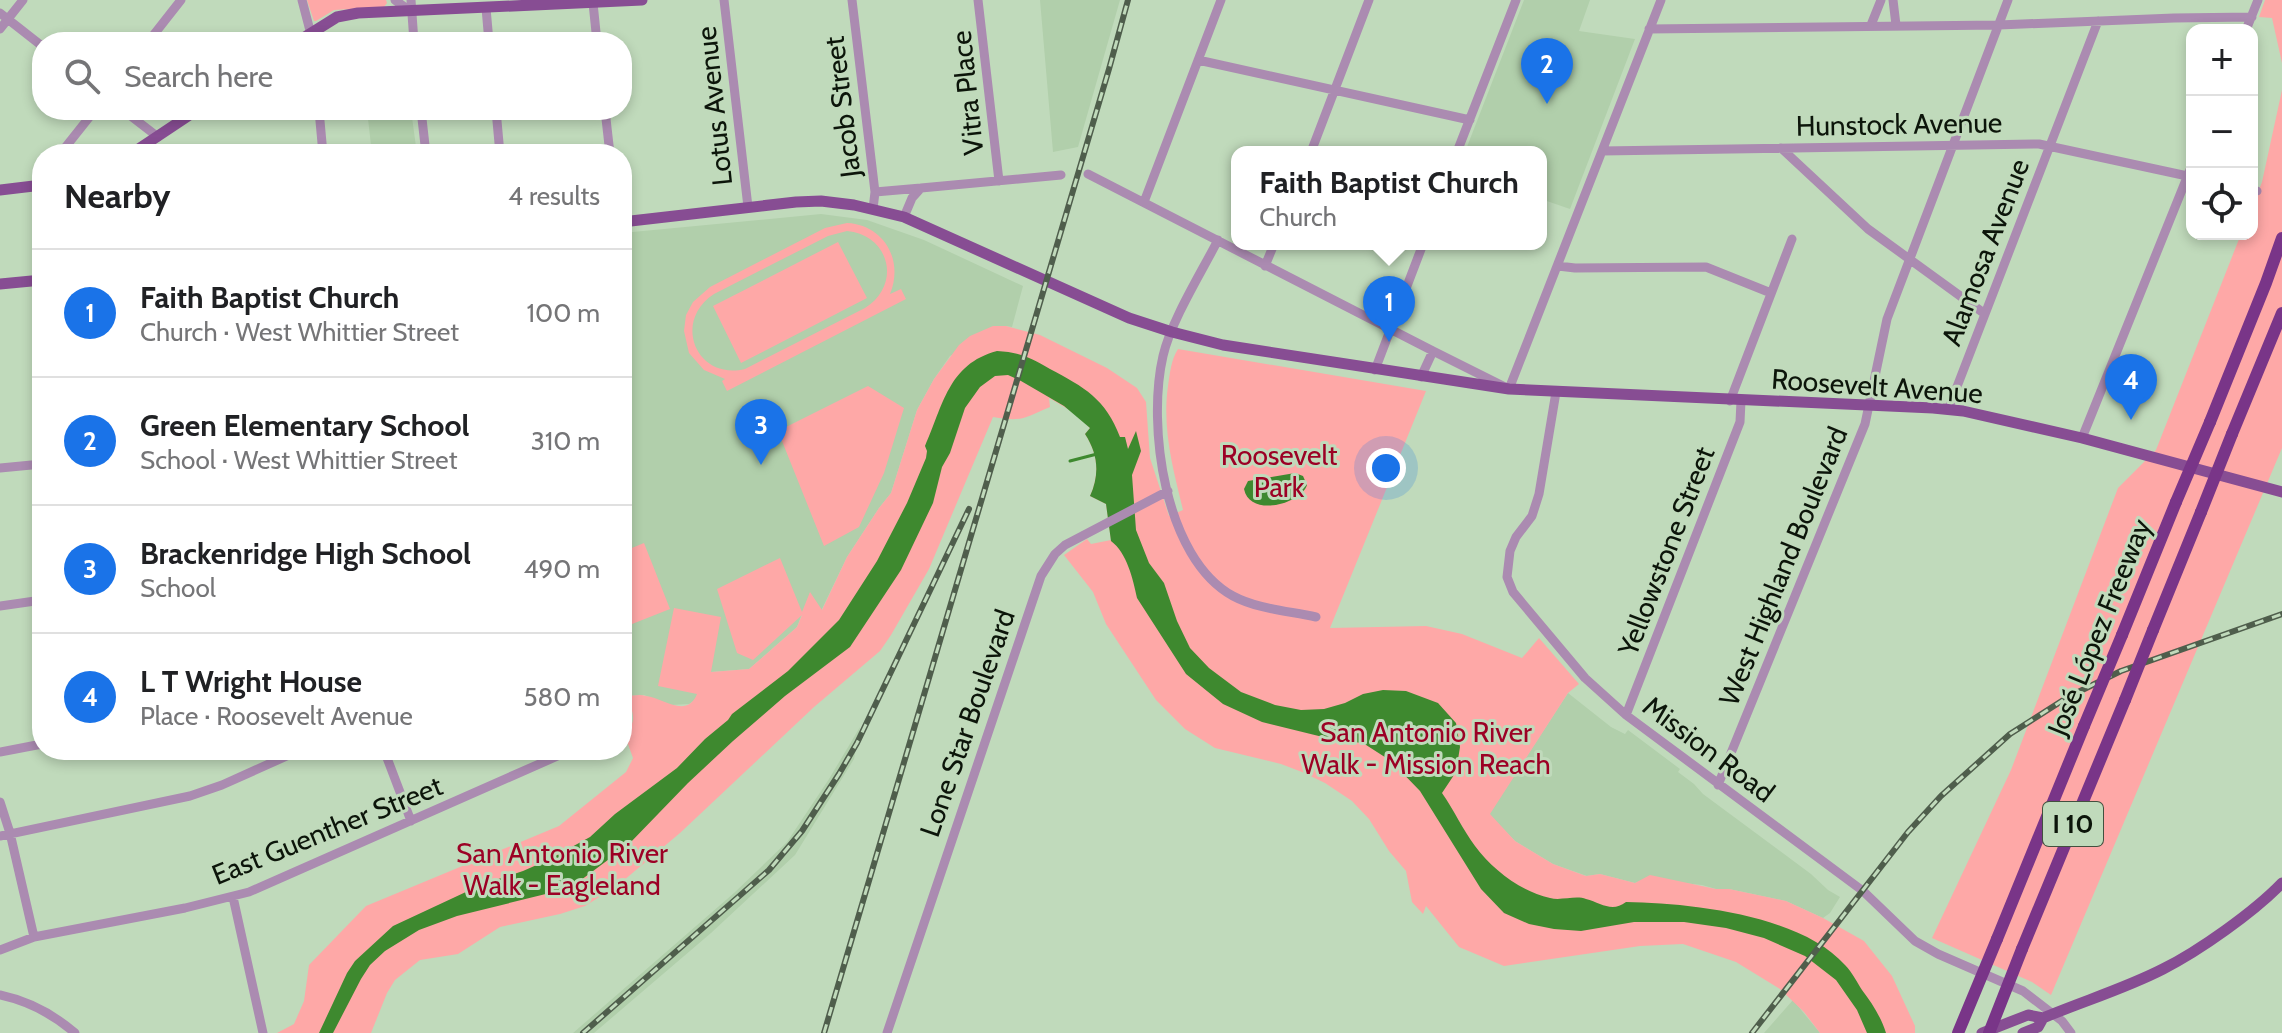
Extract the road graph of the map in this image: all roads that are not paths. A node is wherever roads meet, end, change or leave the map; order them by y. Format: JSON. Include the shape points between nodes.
{"nodes":[{"id":1,"x":23,"y":0,"type":"edge"},
{"id":2,"x":181,"y":0,"type":"edge"},
{"id":3,"x":302,"y":0,"type":"edge"},
{"id":4,"x":395,"y":0,"type":"edge"},
{"id":5,"x":621,"y":0,"type":"edge"},
{"id":6,"x":642,"y":0,"type":"edge"},
{"id":7,"x":724,"y":0,"type":"edge"},
{"id":8,"x":852,"y":0,"type":"edge"},
{"id":9,"x":978,"y":0,"type":"edge"},
{"id":10,"x":1221,"y":0,"type":"edge"},
{"id":11,"x":1369,"y":0,"type":"edge"},
{"id":12,"x":1516,"y":0,"type":"edge"},
{"id":13,"x":1661,"y":0,"type":"edge"},
{"id":14,"x":1881,"y":0,"type":"edge"},
{"id":15,"x":1893,"y":0,"type":"edge"},
{"id":16,"x":2008,"y":0,"type":"edge"},
{"id":17,"x":2258,"y":0,"type":"edge"},
{"id":18,"x":593,"y":3,"type":"junction"},
{"id":19,"x":410,"y":5,"type":"edge"},
{"id":20,"x":486,"y":8,"type":"junction"},
{"id":21,"x":4,"y":16,"type":"edge"},
{"id":22,"x":2252,"y":17,"type":"junction"},
{"id":23,"x":2098,"y":21,"type":"junction"},
{"id":24,"x":2249,"y":24,"type":"edge"},
{"id":25,"x":1871,"y":25,"type":"junction"},
{"id":26,"x":1896,"y":25,"type":"junction"},
{"id":27,"x":1999,"y":25,"type":"junction"},
{"id":28,"x":0,"y":29,"type":"edge"},
{"id":29,"x":1649,"y":29,"type":"junction"},
{"id":30,"x":156,"y":32,"type":"edge"},
{"id":31,"x":311,"y":32,"type":"edge"},
{"id":32,"x":317,"y":32,"type":"edge"},
{"id":33,"x":413,"y":32,"type":"edge"},
{"id":34,"x":488,"y":32,"type":"edge"},
{"id":35,"x":596,"y":32,"type":"edge"},
{"id":36,"x":32,"y":38,"type":"edge"},
{"id":37,"x":1198,"y":60,"type":"junction"},
{"id":38,"x":1334,"y":91,"type":"junction"},
{"id":39,"x":87,"y":120,"type":"edge"},
{"id":40,"x":136,"y":120,"type":"edge"},
{"id":41,"x":183,"y":120,"type":"edge"},
{"id":42,"x":320,"y":120,"type":"edge"},
{"id":43,"x":422,"y":120,"type":"edge"},
{"id":44,"x":497,"y":120,"type":"edge"},
{"id":45,"x":606,"y":120,"type":"edge"},
{"id":46,"x":1470,"y":120,"type":"junction"},
{"id":47,"x":158,"y":137,"type":"junction"},
{"id":48,"x":68,"y":144,"type":"edge"},
{"id":49,"x":147,"y":144,"type":"edge"},
{"id":50,"x":322,"y":144,"type":"edge"},
{"id":51,"x":425,"y":144,"type":"edge"},
{"id":52,"x":499,"y":144,"type":"edge"},
{"id":53,"x":609,"y":144,"type":"edge"},
{"id":54,"x":2050,"y":145,"type":"junction"},
{"id":55,"x":1313,"y":146,"type":"edge"},
{"id":56,"x":1459,"y":146,"type":"edge"},
{"id":57,"x":1952,"y":146,"type":"junction"},
{"id":58,"x":1781,"y":148,"type":"junction"},
{"id":59,"x":1602,"y":151,"type":"junction"},
{"id":60,"x":1088,"y":174,"type":"dead end"},
{"id":61,"x":1061,"y":175,"type":"dead end"},
{"id":62,"x":2186,"y":175,"type":"edge"},
{"id":63,"x":999,"y":181,"type":"junction"},
{"id":64,"x":32,"y":186,"type":"edge"},
{"id":65,"x":2186,"y":186,"type":"edge"},
{"id":66,"x":921,"y":188,"type":"junction"},
{"id":67,"x":0,"y":190,"type":"edge"},
{"id":68,"x":875,"y":192,"type":"junction"},
{"id":69,"x":1144,"y":202,"type":"junction"},
{"id":70,"x":748,"y":207,"type":"junction"},
{"id":71,"x":873,"y":209,"type":"junction"},
{"id":72,"x":904,"y":217,"type":"junction"},
{"id":73,"x":632,"y":221,"type":"edge"},
{"id":74,"x":2282,"y":238,"type":"edge"},
{"id":75,"x":1792,"y":239,"type":"dead end"},
{"id":76,"x":1218,"y":240,"type":"junction"},
{"id":77,"x":1231,"y":247,"type":"edge"},
{"id":78,"x":1236,"y":250,"type":"edge"},
{"id":79,"x":1272,"y":250,"type":"edge"},
{"id":80,"x":1421,"y":250,"type":"edge"},
{"id":81,"x":1908,"y":260,"type":"junction"},
{"id":82,"x":1265,"y":266,"type":"junction"},
{"id":83,"x":1558,"y":266,"type":"junction"},
{"id":84,"x":32,"y":281,"type":"edge"},
{"id":85,"x":0,"y":284,"type":"edge"},
{"id":86,"x":1771,"y":293,"type":"junction"},
{"id":87,"x":2282,"y":313,"type":"edge"},
{"id":88,"x":1985,"y":314,"type":"junction"},
{"id":89,"x":1390,"y":330,"type":"junction"},
{"id":90,"x":1172,"y":332,"type":"junction"},
{"id":91,"x":1433,"y":351,"type":"junction"},
{"id":92,"x":1375,"y":370,"type":"junction"},
{"id":93,"x":1421,"y":377,"type":"junction"},
{"id":94,"x":1509,"y":389,"type":"junction"},
{"id":95,"x":1556,"y":392,"type":"junction"},
{"id":96,"x":1735,"y":401,"type":"junction"},
{"id":97,"x":1870,"y":406,"type":"junction"},
{"id":98,"x":1948,"y":410,"type":"junction"},
{"id":99,"x":2082,"y":438,"type":"junction"},
{"id":100,"x":0,"y":457,"type":"edge"},
{"id":101,"x":32,"y":465,"type":"edge"},
{"id":102,"x":2,"y":468,"type":"edge"},
{"id":103,"x":1168,"y":491,"type":"junction"},
{"id":104,"x":2282,"y":492,"type":"edge"},
{"id":105,"x":32,"y":601,"type":"edge"},
{"id":106,"x":0,"y":606,"type":"edge"},
{"id":107,"x":1316,"y":617,"type":"dead end"},
{"id":108,"x":1626,"y":715,"type":"junction"},
{"id":109,"x":32,"y":746,"type":"edge"},
{"id":110,"x":0,"y":752,"type":"edge"},
{"id":111,"x":278,"y":760,"type":"edge"},
{"id":112,"x":388,"y":760,"type":"edge"},
{"id":113,"x":548,"y":760,"type":"edge"},
{"id":114,"x":1718,"y":785,"type":"junction"},
{"id":115,"x":0,"y":802,"type":"edge"},
{"id":116,"x":411,"y":821,"type":"junction"},
{"id":117,"x":5,"y":834,"type":"edge"},
{"id":118,"x":2282,"y":883,"type":"edge"},
{"id":119,"x":233,"y":897,"type":"junction"},
{"id":120,"x":34,"y":937,"type":"junction"},
{"id":121,"x":0,"y":950,"type":"edge"},
{"id":122,"x":0,"y":995,"type":"edge"},
{"id":123,"x":2048,"y":1016,"type":"junction"},
{"id":124,"x":75,"y":1033,"type":"edge"},
{"id":125,"x":263,"y":1033,"type":"edge"},
{"id":126,"x":887,"y":1033,"type":"edge"},
{"id":127,"x":1958,"y":1033,"type":"edge"},
{"id":128,"x":1982,"y":1033,"type":"edge"},
{"id":129,"x":1989,"y":1033,"type":"edge"},
{"id":130,"x":2023,"y":1033,"type":"edge"},
{"id":131,"x":2071,"y":1033,"type":"edge"}],
"edges":[{"from":1,"to":21,"type":"street"},
{"from":2,"to":30,"type":"street"},
{"from":3,"to":31,"type":"street"},
{"from":4,"to":19,"type":"street"},
{"from":5,"to":6,"type":"main road"},
{"from":5,"to":18,"type":"main road"},
{"from":7,"to":70,"type":"street","name":"Lotus Avenue"},
{"from":8,"to":68,"type":"street","name":"Jacob Street"},
{"from":9,"to":63,"type":"street","name":"Vitra Place"},
{"from":10,"to":37,"type":"street"},
{"from":11,"to":38,"type":"street"},
{"from":12,"to":46,"type":"street"},
{"from":13,"to":29,"type":"street"},
{"from":14,"to":25,"type":"street"},
{"from":15,"to":26,"type":"street"},
{"from":16,"to":27,"type":"street","name":"West Highland Boulevard"},
{"from":17,"to":22,"type":"street"},
{"from":18,"to":20,"type":"main road"},
{"from":18,"to":35,"type":"street"},
{"from":19,"to":20,"type":"main road"},
{"from":19,"to":32,"type":"main road","via":[[346,15]]},
{"from":19,"to":33,"type":"street"},
{"from":20,"to":34,"type":"street"},
{"from":21,"to":28,"type":"street"},
{"from":21,"to":36,"type":"street"},
{"from":22,"to":23,"type":"street"},
{"from":22,"to":24,"type":"street"},
{"from":23,"to":27,"type":"street"},
{"from":23,"to":54,"type":"street","name":"Alamosa Avenue"},
{"from":25,"to":26,"type":"street"},
{"from":25,"to":29,"type":"street"},
{"from":26,"to":27,"type":"street"},
{"from":27,"to":57,"type":"street","name":"West Highland Boulevard"},
{"from":29,"to":59,"type":"street"},
{"from":37,"to":38,"type":"street"},
{"from":37,"to":69,"type":"street"},
{"from":38,"to":46,"type":"street"},
{"from":38,"to":55,"type":"street"},
{"from":39,"to":48,"type":"street"},
{"from":40,"to":47,"type":"street"},
{"from":41,"to":47,"type":"main road"},
{"from":42,"to":50,"type":"street"},
{"from":43,"to":51,"type":"street"},
{"from":44,"to":52,"type":"street"},
{"from":45,"to":53,"type":"street"},
{"from":46,"to":56,"type":"street"},
{"from":47,"to":49,"type":"main road"},
{"from":54,"to":57,"type":"street","name":"Hunstock Avenue"},
{"from":54,"to":62,"type":"street","name":"Hunstock Avenue"},
{"from":54,"to":88,"type":"street","name":"Alamosa Avenue"},
{"from":57,"to":58,"type":"street","name":"Hunstock Avenue"},
{"from":57,"to":81,"type":"street","name":"West Highland Boulevard"},
{"from":58,"to":59,"type":"street","name":"Hunstock Avenue"},
{"from":58,"to":81,"type":"street"},
{"from":59,"to":83,"type":"street"},
{"from":60,"to":69,"type":"street","name":"Roosevelt Avenue"},
{"from":61,"to":63,"type":"street"},
{"from":63,"to":66,"type":"street"},
{"from":64,"to":67,"type":"main road"},
{"from":65,"to":99,"type":"street"},
{"from":66,"to":68,"type":"street"},
{"from":66,"to":72,"type":"street"},
{"from":68,"to":71,"type":"street","name":"Jacob Street"},
{"from":69,"to":76,"type":"street","name":"Roosevelt Avenue"},
{"from":70,"to":71,"type":"main road","name":"Roosevelt Avenue","via":[[821,201]]},
{"from":70,"to":73,"type":"main road","name":"Roosevelt Avenue"},
{"from":71,"to":72,"type":"main road","name":"Roosevelt Avenue"},
{"from":72,"to":90,"type":"main road","name":"Roosevelt Avenue","via":[[1129,318]]},
{"from":74,"to":127,"type":"highway","name":"José López Freeway","number":"I 10","bridge":true},
{"from":75,"to":86,"type":"street","name":"Yellowstone Street"},
{"from":76,"to":77,"type":"street","name":"Roosevelt Avenue"},
{"from":76,"to":90,"type":"street"},
{"from":78,"to":82,"type":"street","name":"Roosevelt Avenue"},
{"from":79,"to":82,"type":"street"},
{"from":80,"to":89,"type":"street"},
{"from":81,"to":88,"type":"street"},
{"from":81,"to":97,"type":"street","name":"West Highland Boulevard","via":[[1887,319]]},
{"from":82,"to":89,"type":"street","name":"Roosevelt Avenue"},
{"from":83,"to":86,"type":"street","via":[[1706,267]]},
{"from":83,"to":94,"type":"street"},
{"from":84,"to":85,"type":"main road"},
{"from":86,"to":96,"type":"street","name":"Yellowstone Street"},
{"from":87,"to":129,"type":"highway","name":"José López Freeway","number":"I 10","bridge":true},
{"from":88,"to":98,"type":"street","name":"Alamosa Avenue"},
{"from":89,"to":91,"type":"street","name":"Roosevelt Avenue"},
{"from":89,"to":92,"type":"street"},
{"from":90,"to":92,"type":"main road","name":"Roosevelt Avenue"},
{"from":90,"to":103,"type":"street","via":[[1156,412]]},
{"from":91,"to":93,"type":"street"},
{"from":91,"to":94,"type":"street","name":"Roosevelt Avenue"},
{"from":92,"to":93,"type":"main road","name":"Roosevelt Avenue"},
{"from":93,"to":94,"type":"main road","name":"Roosevelt Avenue"},
{"from":94,"to":95,"type":"main road","name":"Roosevelt Avenue"},
{"from":95,"to":96,"type":"main road","name":"Roosevelt Avenue"},
{"from":95,"to":108,"type":"street","name":"Mission Road","via":[[1539,494],[1510,551],[1507,577],[1513,592],[1585,678]]},
{"from":96,"to":97,"type":"main road","name":"Roosevelt Avenue"},
{"from":96,"to":108,"type":"street","name":"Yellowstone Street","via":[[1740,422]]},
{"from":97,"to":98,"type":"main road","name":"Roosevelt Avenue"},
{"from":97,"to":114,"type":"street","name":"West Highland Boulevard"},
{"from":98,"to":99,"type":"main road","name":"Roosevelt Avenue"},
{"from":99,"to":104,"type":"main road","name":"Roosevelt Avenue"},
{"from":100,"to":102,"type":"street"},
{"from":101,"to":102,"type":"street"},
{"from":103,"to":107,"type":"street","via":[[1185,542],[1224,591]]},
{"from":103,"to":126,"type":"street","name":"Lone Star Boulevard","via":[[1094,527],[1065,545],[1047,565]]},
{"from":105,"to":106,"type":"street"},
{"from":108,"to":114,"type":"street","name":"Mission Road"},
{"from":109,"to":110,"type":"street"},
{"from":111,"to":117,"type":"street","via":[[190,796]]},
{"from":112,"to":116,"type":"street"},
{"from":113,"to":116,"type":"street","name":"East Guenther Street"},
{"from":114,"to":123,"type":"street","name":"Mission Road","via":[[1863,891],[1915,941],[2023,991]]},
{"from":115,"to":117,"type":"street"},
{"from":116,"to":119,"type":"street","name":"East Guenther Street"},
{"from":117,"to":120,"type":"street"},
{"from":118,"to":123,"type":"main road","via":[[2164,969]]},
{"from":119,"to":120,"type":"street","name":"East Guenther Street"},
{"from":119,"to":125,"type":"street"},
{"from":120,"to":121,"type":"street","name":"East Guenther Street"},
{"from":122,"to":124,"type":"street","via":[[44,1011]]},
{"from":123,"to":128,"type":"main road","via":[[2028,1015]]},
{"from":123,"to":130,"type":"main road"},
{"from":123,"to":131,"type":"street","name":"Mission Road"}]}
